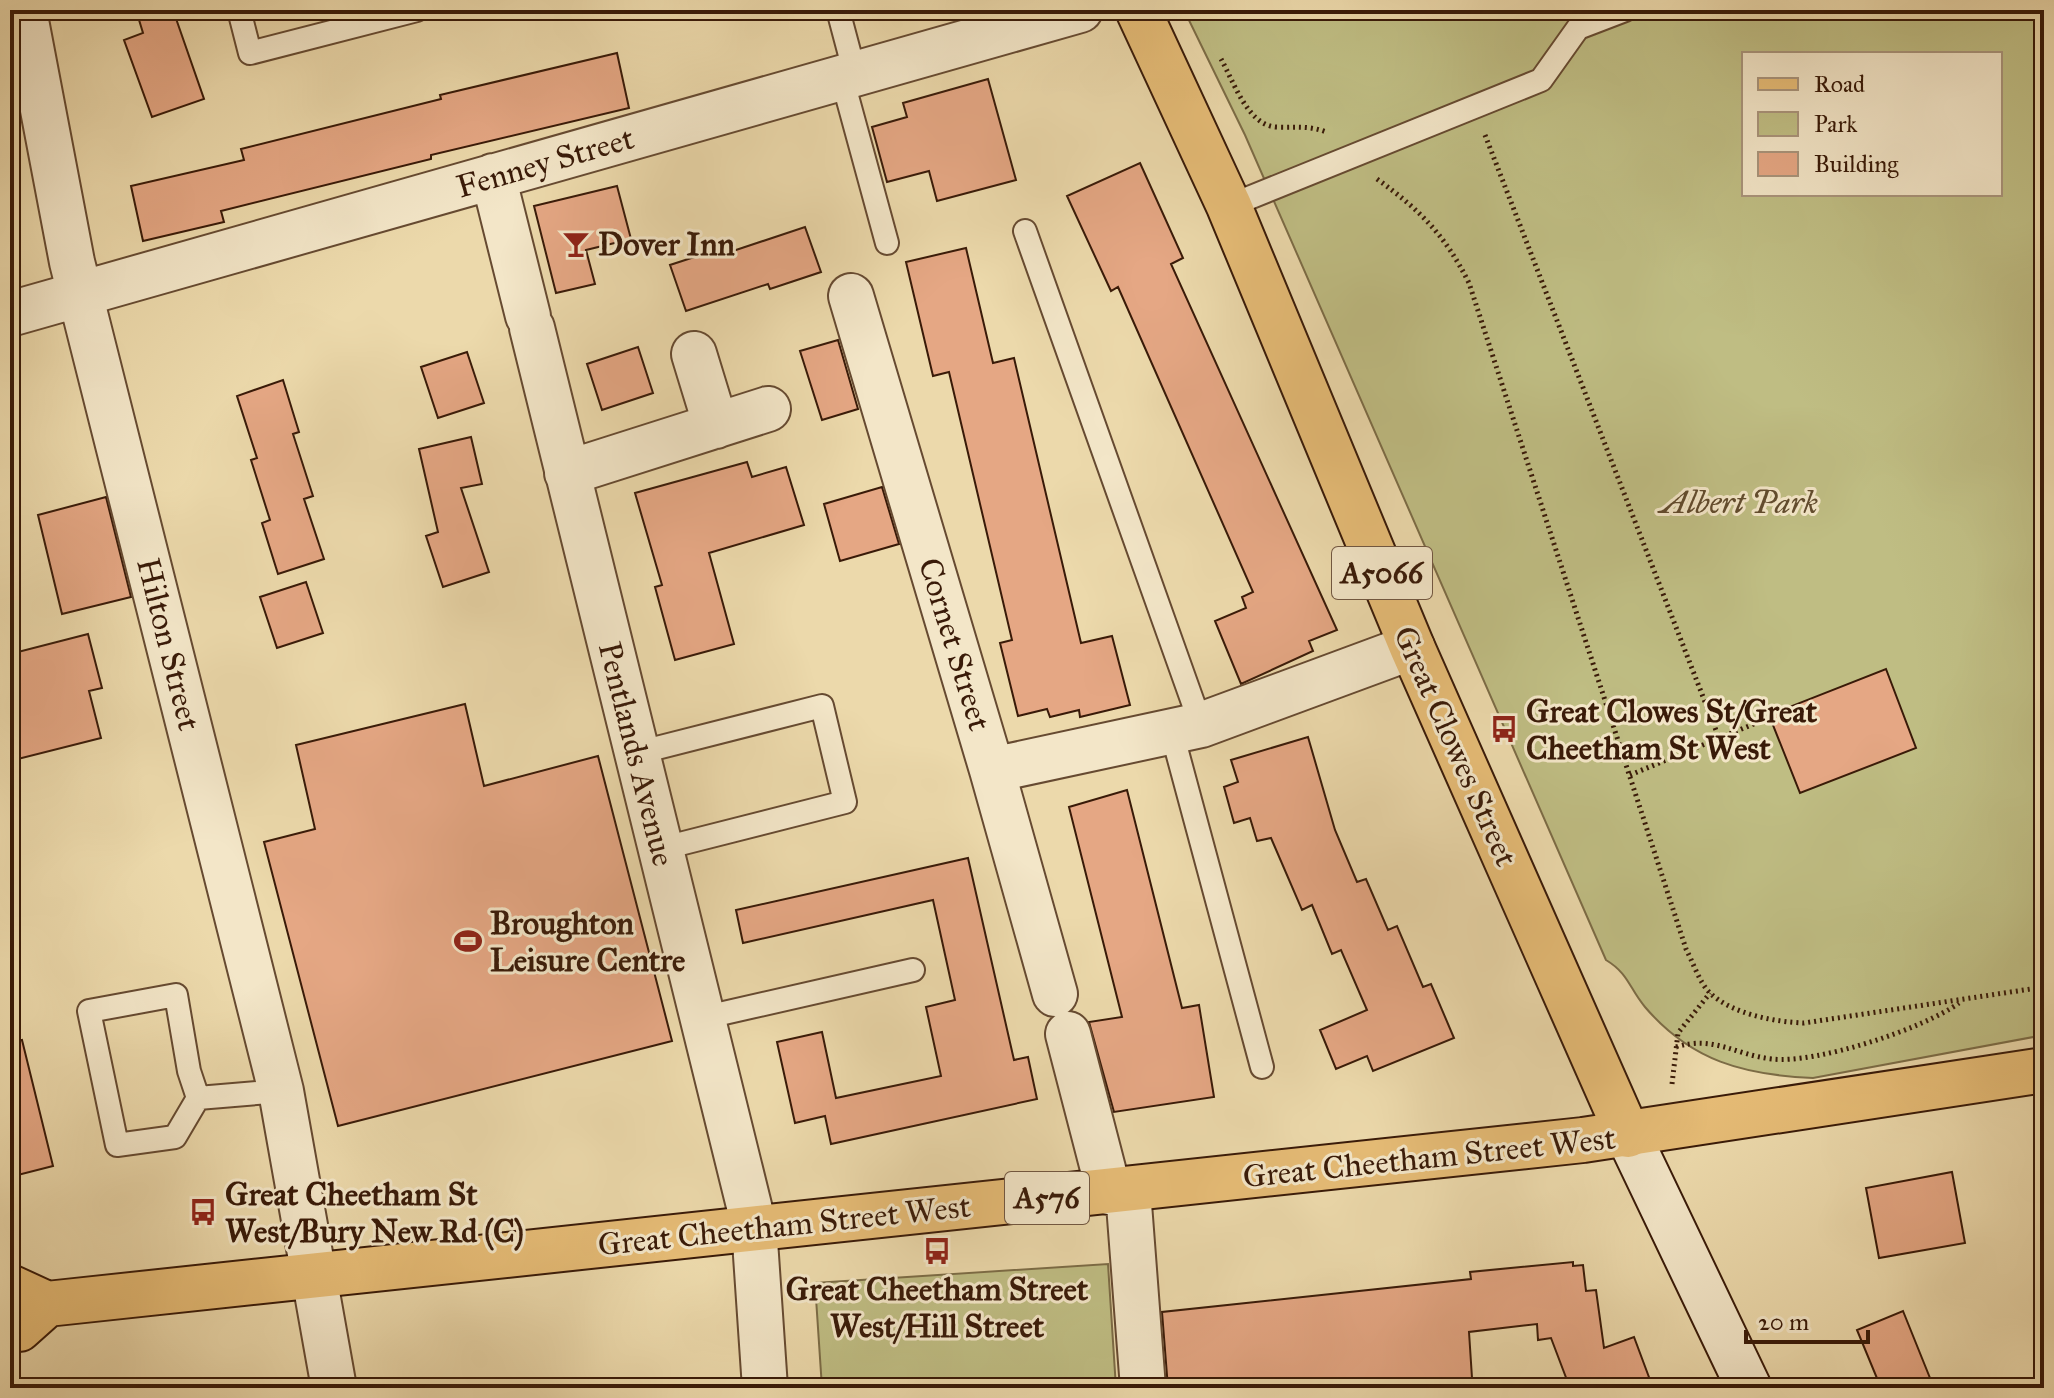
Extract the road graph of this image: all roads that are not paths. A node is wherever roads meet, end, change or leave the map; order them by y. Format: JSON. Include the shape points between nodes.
{"nodes":[{"id":1,"x":24,"y":10,"type":"edge"},
{"id":2,"x":239,"y":10,"type":"edge"},
{"id":3,"x":417,"y":10,"type":"edge"},
{"id":4,"x":838,"y":10,"type":"edge"},
{"id":5,"x":1080,"y":10,"type":"edge"},
{"id":6,"x":1138,"y":10,"type":"edge"},
{"id":7,"x":1625,"y":10,"type":"edge"},
{"id":8,"x":848,"y":76,"type":"junction"},
{"id":9,"x":493,"y":176,"type":"junction"},
{"id":10,"x":1229,"y":206,"type":"junction"},
{"id":11,"x":1025,"y":231,"type":"dead end"},
{"id":12,"x":887,"y":243,"type":"dead end"},
{"id":13,"x":80,"y":292,"type":"junction"},
{"id":14,"x":851,"y":296,"type":"dead end"},
{"id":15,"x":10,"y":314,"type":"edge"},
{"id":16,"x":694,"y":354,"type":"dead end"},
{"id":17,"x":768,"y":409,"type":"dead end"},
{"id":18,"x":716,"y":426,"type":"junction"},
{"id":19,"x":567,"y":473,"type":"junction"},
{"id":20,"x":1412,"y":647,"type":"junction"},
{"id":21,"x":1187,"y":729,"type":"junction"},
{"id":22,"x":637,"y":753,"type":"junction"},
{"id":23,"x":992,"y":770,"type":"junction"},
{"id":24,"x":660,"y":849,"type":"junction"},
{"id":25,"x":913,"y":970,"type":"dead end"},
{"id":26,"x":1055,"y":994,"type":"dead end"},
{"id":27,"x":702,"y":1018,"type":"junction"},
{"id":28,"x":1068,"y":1034,"type":"dead end"},
{"id":29,"x":1262,"y":1067,"type":"dead end"},
{"id":30,"x":2044,"y":1070,"type":"edge"},
{"id":31,"x":281,"y":1091,"type":"junction"},
{"id":32,"x":198,"y":1098,"type":"junction"},
{"id":33,"x":1648,"y":1132,"type":"junction"},
{"id":34,"x":1119,"y":1192,"type":"junction"},
{"id":35,"x":754,"y":1226,"type":"junction"},
{"id":36,"x":314,"y":1278,"type":"junction"},
{"id":37,"x":28,"y":1295,"type":"edge"},
{"id":38,"x":10,"y":1330,"type":"edge"},
{"id":39,"x":334,"y":1388,"type":"edge"},
{"id":40,"x":765,"y":1388,"type":"edge"},
{"id":41,"x":1143,"y":1388,"type":"edge"},
{"id":42,"x":1749,"y":1388,"type":"edge"}],
"edges":[{"from":1,"to":13,"type":"street","name":"Hilton Street"},
{"from":2,"to":3,"type":"lane","via":[[250,53]]},
{"from":4,"to":8,"type":"lane"},
{"from":5,"to":8,"type":"street","name":"Fenney Street"},
{"from":6,"to":10,"type":"main road","name":"Great Clowes Street","number":"A5066"},
{"from":7,"to":10,"type":"lane","via":[[1578,28],[1541,80]]},
{"from":8,"to":9,"type":"street","name":"Fenney Street"},
{"from":8,"to":12,"type":"lane"},
{"from":9,"to":13,"type":"street","name":"Fenney Street"},
{"from":9,"to":19,"type":"street","name":"Pentlands Avenue"},
{"from":10,"to":20,"type":"main road","name":"Great Clowes Street","number":"A5066"},
{"from":11,"to":21,"type":"lane"},
{"from":13,"to":15,"type":"street","name":"Fenney Street"},
{"from":13,"to":31,"type":"street","name":"Hilton Street"},
{"from":14,"to":23,"type":"street","name":"Cornet Street"},
{"from":16,"to":18,"type":"street"},
{"from":17,"to":18,"type":"street"},
{"from":18,"to":19,"type":"street"},
{"from":19,"to":22,"type":"street","name":"Pentlands Avenue"},
{"from":20,"to":21,"type":"street"},
{"from":20,"to":33,"type":"main road","name":"Great Clowes Street","number":"A5066"},
{"from":21,"to":23,"type":"street"},
{"from":21,"to":29,"type":"lane"},
{"from":22,"to":24,"type":"street","name":"Pentlands Avenue"},
{"from":22,"to":24,"type":"lane","via":[[822,706],[845,802]]},
{"from":23,"to":26,"type":"street","name":"Cornet Street"},
{"from":24,"to":27,"type":"street","name":"Pentlands Avenue"},
{"from":25,"to":27,"type":"lane"},
{"from":27,"to":35,"type":"street","name":"Pentlands Avenue"},
{"from":28,"to":34,"type":"street"},
{"from":30,"to":33,"type":"main road","name":"Great Cheetham Street West","number":"A576"},
{"from":31,"to":32,"type":"lane"},
{"from":31,"to":36,"type":"street","name":"Hilton Street"},
{"from":32,"to":32,"type":"lane","via":[[176,995],[89,1011],[117,1145],[175,1137]]},
{"from":33,"to":34,"type":"main road","name":"Great Cheetham Street West","number":"A576"},
{"from":33,"to":42,"type":"street","name":"Great Clowes Street"},
{"from":34,"to":35,"type":"main road","name":"Great Cheetham Street West","number":"A576"},
{"from":34,"to":41,"type":"street"},
{"from":35,"to":36,"type":"main road","name":"Great Cheetham Street West","number":"A576"},
{"from":35,"to":40,"type":"street","name":"Pentlands Avenue"},
{"from":36,"to":37,"type":"main road","name":"Great Cheetham Street West","number":"A576"},
{"from":36,"to":39,"type":"street","name":"Hilton Street"},
{"from":37,"to":38,"type":"main road","name":"Great Cheetham Street West","number":"A576","via":[[19,1329]]}]}
